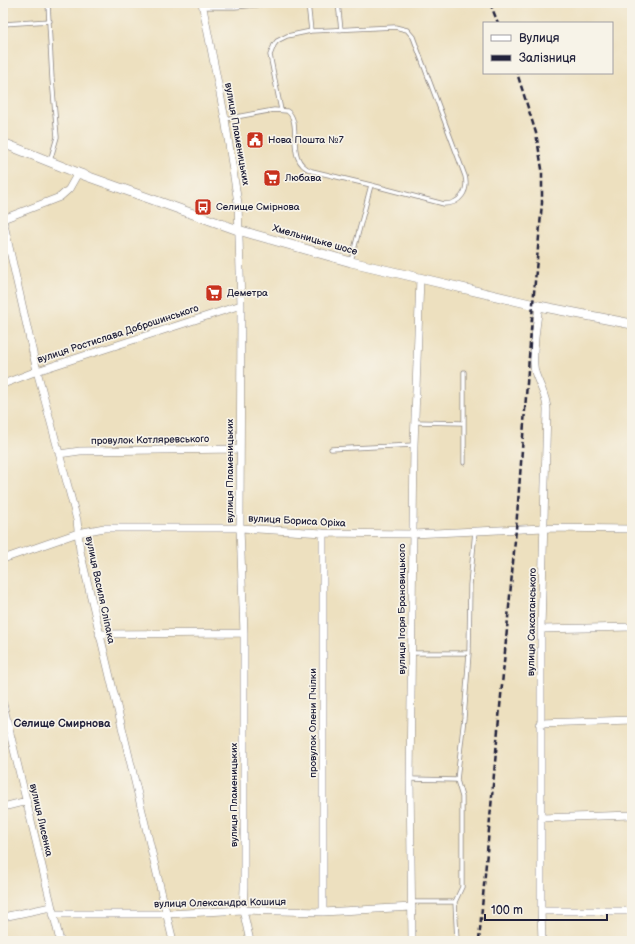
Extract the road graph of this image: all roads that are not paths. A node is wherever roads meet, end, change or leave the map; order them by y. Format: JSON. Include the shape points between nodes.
{"nodes":[{"id":1,"x":48,"y":3,"type":"edge"},
{"id":2,"x":277,"y":3,"type":"edge"},
{"id":3,"x":308,"y":3,"type":"edge"},
{"id":4,"x":338,"y":3,"type":"edge"},
{"id":5,"x":203,"y":5,"type":"edge"},
{"id":6,"x":50,"y":21,"type":"junction"},
{"id":7,"x":3,"y":24,"type":"edge"},
{"id":8,"x":341,"y":30,"type":"junction"},
{"id":9,"x":311,"y":31,"type":"junction"},
{"id":10,"x":281,"y":110,"type":"junction"},
{"id":11,"x":224,"y":119,"type":"junction"},
{"id":12,"x":3,"y":143,"type":"edge"},
{"id":13,"x":50,"y":161,"type":"junction"},
{"id":14,"x":78,"y":173,"type":"junction"},
{"id":15,"x":371,"y":185,"type":"junction"},
{"id":16,"x":3,"y":219,"type":"edge"},
{"id":17,"x":238,"y":230,"type":"junction"},
{"id":18,"x":351,"y":262,"type":"junction"},
{"id":19,"x":420,"y":278,"type":"junction"},
{"id":20,"x":241,"y":305,"type":"junction"},
{"id":21,"x":539,"y":306,"type":"junction"},
{"id":22,"x":632,"y":324,"type":"edge"},
{"id":23,"x":37,"y":371,"type":"junction"},
{"id":24,"x":464,"y":372,"type":"dead end"},
{"id":25,"x":3,"y":384,"type":"edge"},
{"id":26,"x":414,"y":422,"type":"junction"},
{"id":27,"x":463,"y":423,"type":"junction"},
{"id":28,"x":414,"y":445,"type":"junction"},
{"id":29,"x":240,"y":449,"type":"junction"},
{"id":30,"x":331,"y":449,"type":"dead end"},
{"id":31,"x":59,"y":454,"type":"junction"},
{"id":32,"x":464,"y":463,"type":"dead end"},
{"id":33,"x":240,"y":528,"type":"junction"},
{"id":34,"x":544,"y":528,"type":"junction"},
{"id":35,"x":632,"y":529,"type":"edge"},
{"id":36,"x":475,"y":531,"type":"junction"},
{"id":37,"x":78,"y":533,"type":"junction"},
{"id":38,"x":323,"y":533,"type":"junction"},
{"id":39,"x":413,"y":534,"type":"junction"},
{"id":40,"x":3,"y":559,"type":"edge"},
{"id":41,"x":632,"y":627,"type":"edge"},
{"id":42,"x":541,"y":629,"type":"junction"},
{"id":43,"x":244,"y":633,"type":"junction"},
{"id":44,"x":99,"y":634,"type":"junction"},
{"id":45,"x":412,"y":652,"type":"junction"},
{"id":46,"x":469,"y":653,"type":"junction"},
{"id":47,"x":3,"y":704,"type":"edge"},
{"id":48,"x":632,"y":720,"type":"edge"},
{"id":49,"x":540,"y":724,"type":"junction"},
{"id":50,"x":410,"y":778,"type":"junction"},
{"id":51,"x":457,"y":780,"type":"junction"},
{"id":52,"x":27,"y":801,"type":"junction"},
{"id":53,"x":3,"y":807,"type":"edge"},
{"id":54,"x":632,"y":815,"type":"edge"},
{"id":55,"x":541,"y":818,"type":"junction"},
{"id":56,"x":455,"y":902,"type":"junction"},
{"id":57,"x":412,"y":905,"type":"junction"},
{"id":58,"x":52,"y":910,"type":"junction"},
{"id":59,"x":242,"y":910,"type":"junction"},
{"id":60,"x":541,"y":911,"type":"junction"},
{"id":61,"x":632,"y":911,"type":"edge"},
{"id":62,"x":323,"y":912,"type":"junction"},
{"id":63,"x":167,"y":914,"type":"junction"},
{"id":64,"x":3,"y":917,"type":"edge"},
{"id":65,"x":60,"y":941,"type":"edge"},
{"id":66,"x":174,"y":941,"type":"edge"},
{"id":67,"x":250,"y":941,"type":"edge"},
{"id":68,"x":412,"y":941,"type":"edge"},
{"id":69,"x":457,"y":941,"type":"edge"},
{"id":70,"x":542,"y":941,"type":"edge"}],
"edges":[{"from":1,"to":6,"type":"lane"},
{"from":2,"to":5,"type":"lane","via":[[235,7]]},
{"from":3,"to":9,"type":"lane"},
{"from":4,"to":8,"type":"lane"},
{"from":5,"to":11,"type":"street","name":"вулиця Пламеницьких"},
{"from":6,"to":7,"type":"lane"},
{"from":6,"to":13,"type":"lane","via":[[57,137]]},
{"from":8,"to":9,"type":"lane"},
{"from":8,"to":15,"type":"lane","via":[[395,27],[404,28],[411,33],[467,184],[464,194],[458,200],[444,204]]},
{"from":9,"to":10,"type":"lane","via":[[282,38],[271,50]]},
{"from":10,"to":11,"type":"lane"},
{"from":10,"to":15,"type":"lane","via":[[288,112],[292,117],[297,156],[304,166],[312,171]]},
{"from":11,"to":17,"type":"street","name":"вулиця Пламеницьких","via":[[238,203]]},
{"from":12,"to":13,"type":"street","name":"Хмельницьке шосе"},
{"from":13,"to":14,"type":"street","name":"Хмельницьке шосе"},
{"from":14,"to":16,"type":"street","via":[[69,189],[60,196]]},
{"from":14,"to":17,"type":"street","name":"Хмельницьке шосе"},
{"from":15,"to":18,"type":"lane"},
{"from":16,"to":23,"type":"street","name":"вулиця Василя Сліпака"},
{"from":17,"to":18,"type":"street","name":"Хмельницьке шосе"},
{"from":17,"to":20,"type":"street","name":"вулиця Пламеницьких"},
{"from":18,"to":19,"type":"street","name":"Хмельницьке шосе"},
{"from":19,"to":21,"type":"street","name":"Хмельницьке шосе"},
{"from":19,"to":26,"type":"street","name":"вулиця Ігоря Брановицького"},
{"from":20,"to":23,"type":"street","name":"вулиця Ростислава Доброшинського"},
{"from":20,"to":29,"type":"street","name":"вулиця Пламеницьких"},
{"from":21,"to":22,"type":"street","name":"Хмельницьке шосе"},
{"from":21,"to":34,"type":"street","name":"вулиця Саксаганського","via":[[534,350],[535,372],[547,402]]},
{"from":23,"to":25,"type":"street","name":"вулиця Ростислава Доброшинського"},
{"from":23,"to":31,"type":"street","name":"вулиця Василя Сліпака"},
{"from":24,"to":27,"type":"lane"},
{"from":26,"to":27,"type":"lane"},
{"from":26,"to":28,"type":"street","name":"вулиця Ігоря Брановицького"},
{"from":27,"to":32,"type":"lane"},
{"from":28,"to":30,"type":"lane"},
{"from":28,"to":39,"type":"street","name":"вулиця Ігоря Брановицького"},
{"from":29,"to":31,"type":"street","name":"провулок Котляревського","via":[[80,451]]},
{"from":29,"to":33,"type":"street","name":"вулиця Пламеницьких"},
{"from":31,"to":37,"type":"street","name":"вулиця Василя Сліпака","via":[[77,520]]},
{"from":33,"to":37,"type":"street","name":"вулиця Бориса Оріха","via":[[104,528]]},
{"from":33,"to":38,"type":"street","name":"вулиця Бориса Оріха"},
{"from":33,"to":43,"type":"street","name":"вулиця Пламеницьких"},
{"from":34,"to":35,"type":"street"},
{"from":34,"to":36,"type":"street","name":"вулиця Бориса Оріха"},
{"from":34,"to":42,"type":"street","name":"вулиця Саксаганського"},
{"from":36,"to":39,"type":"street","name":"вулиця Бориса Оріха"},
{"from":36,"to":46,"type":"lane","via":[[470,585]]},
{"from":37,"to":40,"type":"street","name":"вулиця Бориса Оріха"},
{"from":37,"to":44,"type":"street","name":"вулиця Василя Сліпака"},
{"from":38,"to":39,"type":"street","name":"вулиця Бориса Оріха"},
{"from":38,"to":62,"type":"street","name":"провулок Олени Пчілки"},
{"from":39,"to":45,"type":"street","name":"вулиця Ігоря Брановицького"},
{"from":41,"to":42,"type":"street"},
{"from":42,"to":49,"type":"street","name":"вулиця Саксаганського"},
{"from":43,"to":44,"type":"street"},
{"from":43,"to":59,"type":"street","name":"вулиця Пламеницьких"},
{"from":44,"to":63,"type":"street","name":"вулиця Василя Сліпака"},
{"from":45,"to":46,"type":"lane"},
{"from":45,"to":50,"type":"street","name":"вулиця Ігоря Брановицького"},
{"from":46,"to":51,"type":"lane"},
{"from":47,"to":52,"type":"street","name":"вулиця Лисенка"},
{"from":48,"to":49,"type":"street"},
{"from":49,"to":55,"type":"street","name":"вулиця Саксаганського"},
{"from":50,"to":51,"type":"lane"},
{"from":50,"to":57,"type":"street","name":"вулиця Ігоря Брановицького"},
{"from":51,"to":56,"type":"lane","via":[[462,797],[462,887]]},
{"from":52,"to":53,"type":"street"},
{"from":52,"to":58,"type":"street","name":"вулиця Лисенка"},
{"from":54,"to":55,"type":"street"},
{"from":55,"to":60,"type":"street","name":"вулиця Саксаганського"},
{"from":56,"to":57,"type":"lane"},
{"from":56,"to":69,"type":"lane"},
{"from":57,"to":62,"type":"street","name":"вулиця Олександра Кошиця"},
{"from":57,"to":68,"type":"street","name":"вулиця Ігоря Брановицького"},
{"from":58,"to":63,"type":"street","name":"вулиця Олександра Кошиця"},
{"from":58,"to":64,"type":"street","name":"вулиця Олександра Кошиця"},
{"from":58,"to":65,"type":"street","name":"вулиця Лисенка"},
{"from":59,"to":62,"type":"street","name":"вулиця Олександра Кошиця"},
{"from":59,"to":63,"type":"street","name":"вулиця Олександра Кошиця"},
{"from":59,"to":67,"type":"street","name":"вулиця Пламеницьких"},
{"from":60,"to":61,"type":"street"},
{"from":60,"to":70,"type":"street","name":"вулиця Саксаганського"},
{"from":63,"to":66,"type":"street","name":"вулиця Василя Сліпака"}]}
